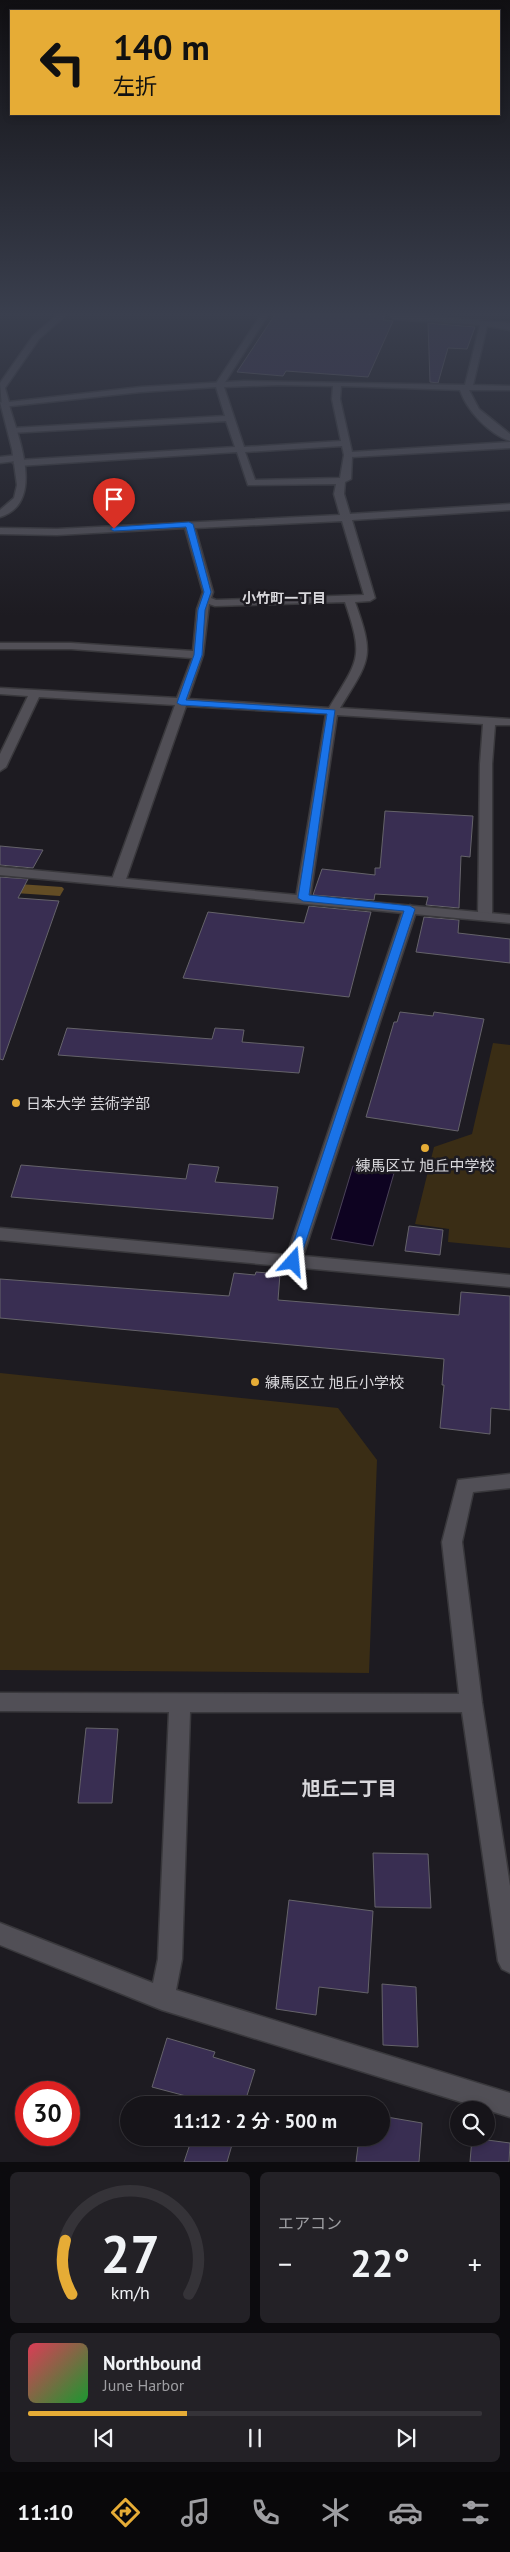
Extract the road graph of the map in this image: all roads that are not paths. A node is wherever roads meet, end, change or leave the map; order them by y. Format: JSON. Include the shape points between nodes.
{"nodes":[{"id":1,"x":6,"y":414,"type":"edge"},
{"id":2,"x":227,"y":414,"type":"edge"},
{"id":3,"x":339,"y":414,"type":"edge"},
{"id":4,"x":479,"y":414,"type":"edge"},
{"id":5,"x":228,"y":418,"type":"junction"},
{"id":6,"x":13,"y":431,"type":"junction"},
{"id":7,"x":510,"y":438,"type":"edge"},
{"id":8,"x":345,"y":443,"type":"junction"},
{"id":9,"x":510,"y":445,"type":"edge"},
{"id":10,"x":238,"y":449,"type":"junction"},
{"id":11,"x":348,"y":455,"type":"junction"},
{"id":12,"x":0,"y":460,"type":"edge"},
{"id":13,"x":18,"y":461,"type":"junction"},
{"id":14,"x":341,"y":481,"type":"junction"},
{"id":15,"x":510,"y":507,"type":"edge"},
{"id":16,"x":0,"y":514,"type":"edge"},
{"id":17,"x":345,"y":517,"type":"junction"},
{"id":18,"x":189,"y":524,"type":"junction"},
{"id":19,"x":0,"y":531,"type":"edge"},
{"id":20,"x":205,"y":599,"type":"junction"},
{"id":21,"x":349,"y":599,"type":"junction"},
{"id":22,"x":0,"y":646,"type":"edge"},
{"id":23,"x":198,"y":655,"type":"junction"},
{"id":24,"x":0,"y":691,"type":"edge"},
{"id":25,"x":35,"y":693,"type":"junction"},
{"id":26,"x":181,"y":703,"type":"junction"},
{"id":27,"x":332,"y":712,"type":"junction"},
{"id":28,"x":489,"y":721,"type":"junction"},
{"id":29,"x":510,"y":722,"type":"edge"},
{"id":30,"x":0,"y":767,"type":"edge"},
{"id":31,"x":0,"y":871,"type":"edge"},
{"id":32,"x":118,"y":882,"type":"junction"},
{"id":33,"x":303,"y":898,"type":"junction"},
{"id":34,"x":410,"y":909,"type":"junction"},
{"id":35,"x":485,"y":916,"type":"junction"},
{"id":36,"x":510,"y":919,"type":"edge"},
{"id":37,"x":0,"y":1234,"type":"edge"},
{"id":38,"x":293,"y":1262,"type":"junction"},
{"id":39,"x":510,"y":1281,"type":"edge"},
{"id":40,"x":510,"y":1481,"type":"edge"},
{"id":41,"x":0,"y":1702,"type":"edge"},
{"id":42,"x":471,"y":1703,"type":"junction"},
{"id":43,"x":180,"y":1704,"type":"junction"},
{"id":44,"x":0,"y":1934,"type":"edge"},
{"id":45,"x":510,"y":1961,"type":"edge"},
{"id":46,"x":162,"y":1998,"type":"junction"},
{"id":47,"x":510,"y":2105,"type":"edge"}],
"edges":[{"from":1,"to":6,"type":"street"},
{"from":2,"to":5,"type":"street"},
{"from":3,"to":8,"type":"street"},
{"from":4,"to":7,"type":"street"},
{"from":5,"to":6,"type":"street"},
{"from":5,"to":10,"type":"street"},
{"from":6,"to":13,"type":"street"},
{"from":8,"to":10,"type":"street"},
{"from":8,"to":11,"type":"street"},
{"from":9,"to":11,"type":"street"},
{"from":10,"to":13,"type":"street"},
{"from":10,"to":14,"type":"street","via":[[250,483]]},
{"from":11,"to":14,"type":"street","via":[[346,479]]},
{"from":12,"to":13,"type":"street"},
{"from":13,"to":16,"type":"street","via":[[22,491]]},
{"from":14,"to":17,"type":"street","via":[[339,494]]},
{"from":15,"to":17,"type":"street"},
{"from":17,"to":18,"type":"street"},
{"from":17,"to":21,"type":"street","via":[[370,598]]},
{"from":18,"to":19,"type":"street","via":[[57,532]]},
{"from":18,"to":20,"type":"street","via":[[208,592]]},
{"from":20,"to":21,"type":"street","via":[[216,603]]},
{"from":20,"to":23,"type":"street"},
{"from":21,"to":27,"type":"street","via":[[361,634],[363,652],[359,668]]},
{"from":22,"to":23,"type":"street","via":[[71,646]]},
{"from":23,"to":26,"type":"street"},
{"from":24,"to":25,"type":"street"},
{"from":25,"to":26,"type":"street"},
{"from":25,"to":30,"type":"street"},
{"from":26,"to":27,"type":"street"},
{"from":26,"to":32,"type":"street"},
{"from":27,"to":28,"type":"street"},
{"from":27,"to":33,"type":"street"},
{"from":28,"to":29,"type":"street"},
{"from":28,"to":35,"type":"street"},
{"from":31,"to":32,"type":"street"},
{"from":32,"to":33,"type":"street"},
{"from":33,"to":34,"type":"street"},
{"from":34,"to":35,"type":"street"},
{"from":34,"to":38,"type":"street"},
{"from":35,"to":36,"type":"street"},
{"from":37,"to":38,"type":"street"},
{"from":38,"to":39,"type":"street"},
{"from":40,"to":42,"type":"street","via":[[465,1485],[452,1542]]},
{"from":41,"to":43,"type":"street"},
{"from":42,"to":43,"type":"street"},
{"from":42,"to":45,"type":"street"},
{"from":43,"to":46,"type":"street","via":[[170,1958]]},
{"from":44,"to":46,"type":"street"},
{"from":46,"to":47,"type":"street"}]}
